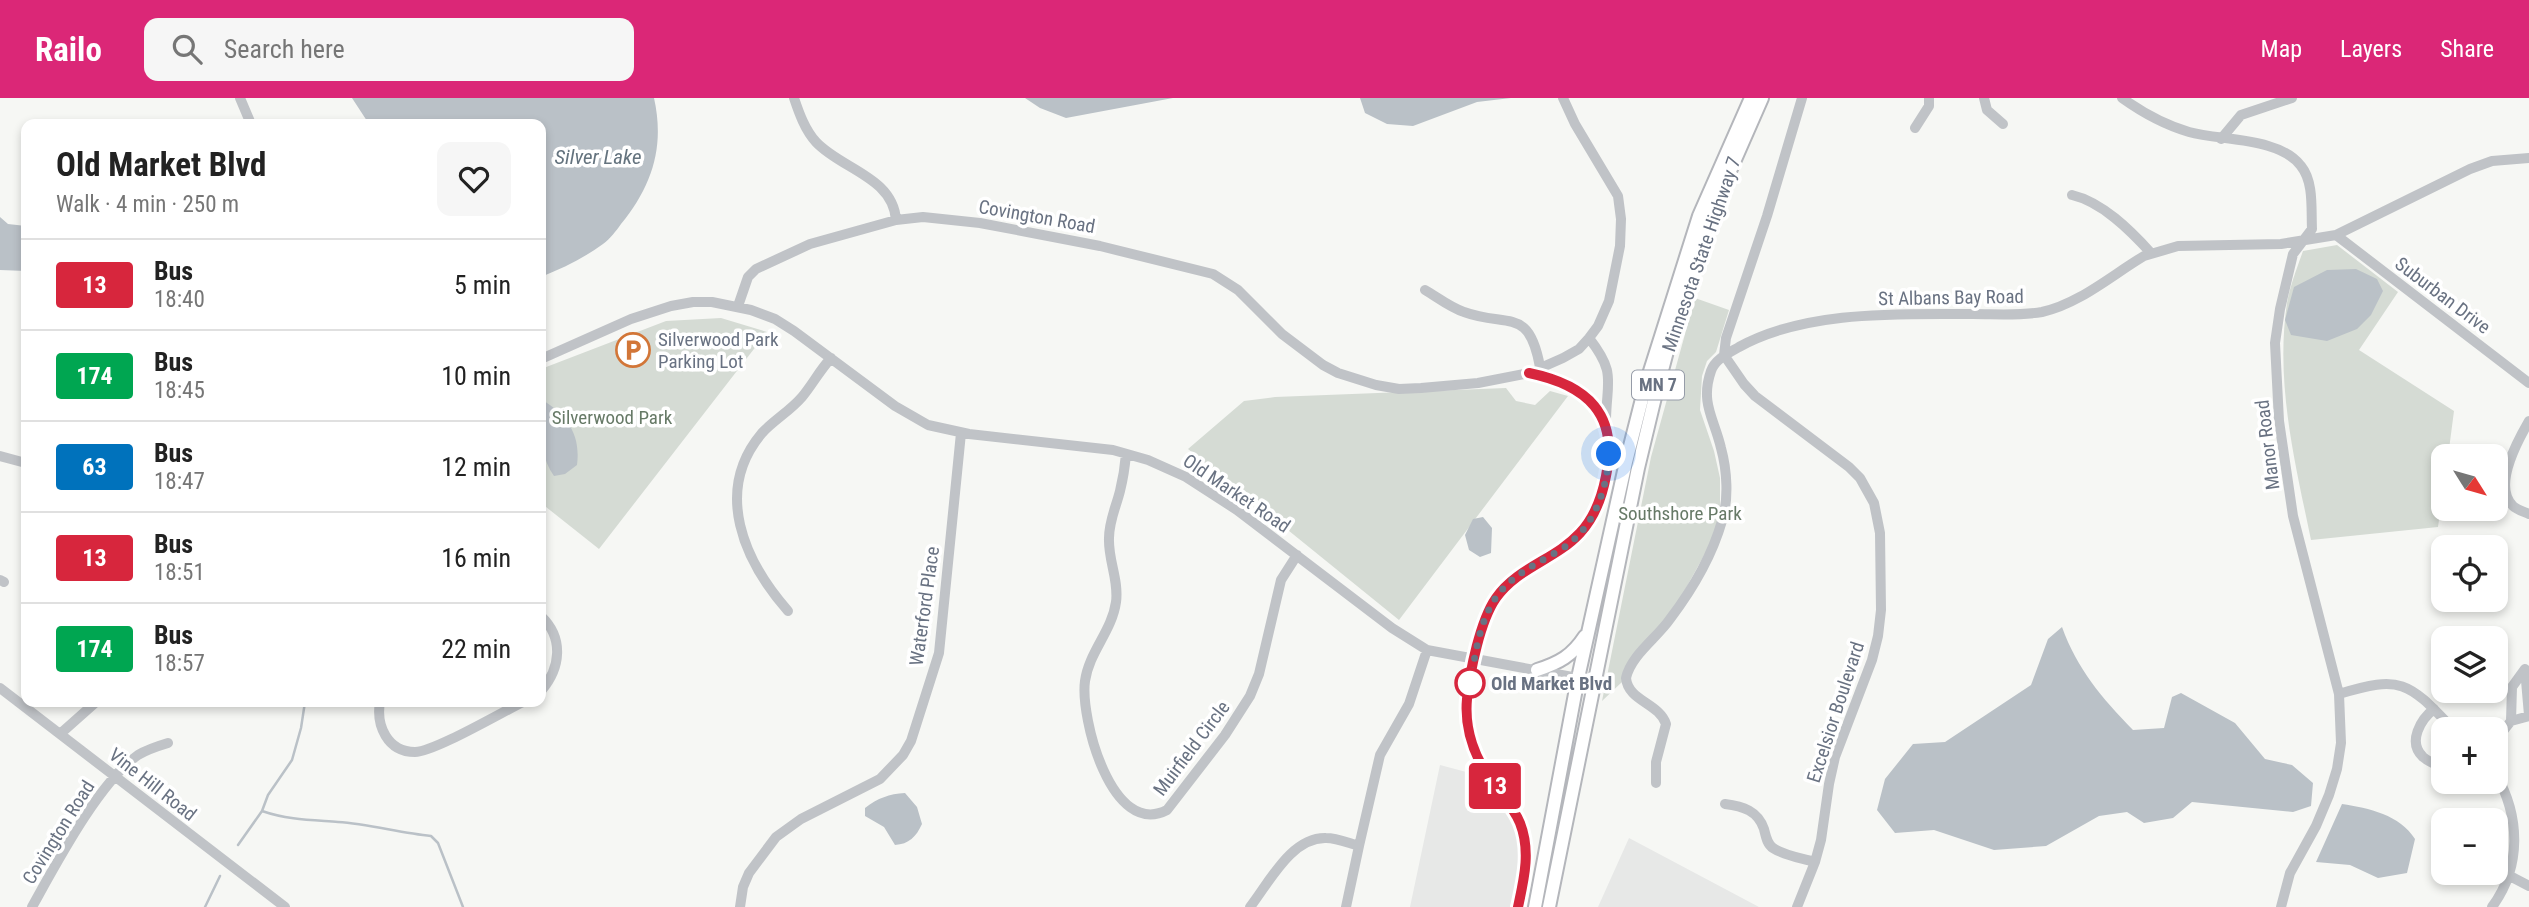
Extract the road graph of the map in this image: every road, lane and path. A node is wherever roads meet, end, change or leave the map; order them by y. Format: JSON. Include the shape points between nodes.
{"nodes":[{"id":1,"x":240,"y":98,"type":"edge"},
{"id":2,"x":794,"y":98,"type":"edge"},
{"id":3,"x":1563,"y":98,"type":"edge"},
{"id":4,"x":1751,"y":98,"type":"edge"},
{"id":5,"x":1762,"y":98,"type":"edge"},
{"id":6,"x":1802,"y":98,"type":"edge"},
{"id":7,"x":1929,"y":98,"type":"edge"},
{"id":8,"x":1984,"y":98,"type":"edge"},
{"id":9,"x":2122,"y":98,"type":"edge"},
{"id":10,"x":2292,"y":98,"type":"edge"},
{"id":11,"x":249,"y":119,"type":"edge"},
{"id":12,"x":2003,"y":124,"type":"dead end"},
{"id":13,"x":1915,"y":128,"type":"dead end"},
{"id":14,"x":2221,"y":139,"type":"junction"},
{"id":15,"x":2529,"y":158,"type":"edge"},
{"id":16,"x":2072,"y":195,"type":"dead end"},
{"id":17,"x":895,"y":220,"type":"junction"},
{"id":18,"x":2336,"y":236,"type":"junction"},
{"id":19,"x":2303,"y":241,"type":"junction"},
{"id":20,"x":2151,"y":253,"type":"junction"},
{"id":21,"x":1425,"y":290,"type":"dead end"},
{"id":22,"x":738,"y":306,"type":"junction"},
{"id":23,"x":1590,"y":338,"type":"junction"},
{"id":24,"x":1724,"y":355,"type":"junction"},
{"id":25,"x":546,"y":357,"type":"edge"},
{"id":26,"x":831,"y":358,"type":"junction"},
{"id":27,"x":1540,"y":367,"type":"junction"},
{"id":28,"x":1529,"y":373,"type":"junction"},
{"id":29,"x":2529,"y":383,"type":"edge"},
{"id":30,"x":2529,"y":421,"type":"edge"},
{"id":31,"x":1606,"y":424,"type":"junction"},
{"id":32,"x":961,"y":433,"type":"junction"},
{"id":33,"x":1126,"y":454,"type":"junction"},
{"id":34,"x":0,"y":456,"type":"edge"},
{"id":35,"x":21,"y":462,"type":"edge"},
{"id":36,"x":2529,"y":514,"type":"edge"},
{"id":37,"x":1297,"y":555,"type":"junction"},
{"id":38,"x":788,"y":611,"type":"dead end"},
{"id":39,"x":546,"y":622,"type":"edge"},
{"id":40,"x":1591,"y":622,"type":"junction"},
{"id":41,"x":1427,"y":650,"type":"junction"},
{"id":42,"x":1475,"y":658,"type":"junction"},
{"id":43,"x":1536,"y":670,"type":"junction"},
{"id":44,"x":1578,"y":678,"type":"junction"},
{"id":45,"x":1595,"y":683,"type":"junction"},
{"id":46,"x":546,"y":685,"type":"edge"},
{"id":47,"x":0,"y":688,"type":"edge"},
{"id":48,"x":2339,"y":695,"type":"junction"},
{"id":49,"x":21,"y":704,"type":"edge"},
{"id":50,"x":25,"y":707,"type":"edge"},
{"id":51,"x":90,"y":707,"type":"edge"},
{"id":52,"x":379,"y":707,"type":"edge"},
{"id":53,"x":513,"y":707,"type":"edge"},
{"id":54,"x":2434,"y":709,"type":"junction"},
{"id":55,"x":2529,"y":715,"type":"edge"},
{"id":56,"x":2442,"y":717,"type":"edge"},
{"id":57,"x":2511,"y":721,"type":"junction"},
{"id":58,"x":2508,"y":725,"type":"edge"},
{"id":59,"x":60,"y":734,"type":"junction"},
{"id":60,"x":169,"y":743,"type":"dead end"},
{"id":61,"x":2431,"y":761,"type":"edge"},
{"id":62,"x":115,"y":776,"type":"junction"},
{"id":63,"x":1656,"y":783,"type":"dead end"},
{"id":64,"x":2506,"y":794,"type":"edge"},
{"id":65,"x":1726,"y":804,"type":"dead end"},
{"id":66,"x":1359,"y":846,"type":"junction"},
{"id":67,"x":1815,"y":862,"type":"junction"},
{"id":68,"x":2508,"y":875,"type":"joint"},
{"id":69,"x":2505,"y":885,"type":"edge"},
{"id":70,"x":2529,"y":886,"type":"edge"},
{"id":71,"x":32,"y":907,"type":"edge"},
{"id":72,"x":285,"y":907,"type":"edge"},
{"id":73,"x":740,"y":907,"type":"edge"},
{"id":74,"x":1250,"y":907,"type":"edge"},
{"id":75,"x":1346,"y":907,"type":"edge"},
{"id":76,"x":1518,"y":907,"type":"edge"},
{"id":77,"x":1535,"y":907,"type":"edge"},
{"id":78,"x":1549,"y":907,"type":"edge"},
{"id":79,"x":1797,"y":907,"type":"edge"},
{"id":80,"x":2281,"y":907,"type":"edge"},
{"id":81,"x":2492,"y":907,"type":"edge"}],
"edges":[{"from":1,"to":11,"type":"street"},
{"from":2,"to":17,"type":"street","via":[[817,143],[868,177],[893,202]]},
{"from":3,"to":23,"type":"street","via":[[1618,196],[1621,219],[1609,301]]},
{"from":4,"to":40,"type":"main road","name":"Minnesota State Highway 7","number":"MN 7","via":[[1699,216],[1665,318],[1626,462]]},
{"from":5,"to":45,"type":"main road","name":"Minnesota State Highway 7","number":"MN 7","via":[[1709,221],[1675,321],[1638,467]]},
{"from":6,"to":24,"type":"street"},
{"from":7,"to":13,"type":"street"},
{"from":8,"to":12,"type":"street","via":[[1987,110]]},
{"from":9,"to":14,"type":"street","name":"Manor Road","via":[[2162,122]]},
{"from":10,"to":14,"type":"street","via":[[2241,115]]},
{"from":14,"to":19,"type":"street","name":"Manor Road","via":[[2268,146],[2302,167],[2310,184],[2312,229]]},
{"from":15,"to":18,"type":"street","name":"St Albans Bay Road","via":[[2492,161],[2470,169]]},
{"from":16,"to":20,"type":"street","via":[[2119,222]]},
{"from":17,"to":22,"type":"street","name":"Covington Road","via":[[810,244],[756,269],[748,277]]},
{"from":17,"to":28,"type":"street","name":"Covington Road","via":[[923,217],[980,223],[1213,274],[1238,290],[1282,334],[1323,365],[1376,385],[1421,388]]},
{"from":18,"to":19,"type":"street","name":"St Albans Bay Road"},
{"from":18,"to":29,"type":"street","name":"Suburban Drive"},
{"from":19,"to":20,"type":"street","name":"St Albans Bay Road","via":[[2178,246]]},
{"from":19,"to":48,"type":"street","name":"Manor Road","via":[[2292,254],[2275,343],[2279,422],[2293,516]]},
{"from":20,"to":24,"type":"street","name":"St Albans Bay Road","via":[[2053,309],[2023,314],[1899,313],[1823,321],[1759,338]]},
{"from":21,"to":27,"type":"street","via":[[1464,312],[1520,323],[1536,342]]},
{"from":22,"to":25,"type":"street","via":[[693,302],[657,309]]},
{"from":22,"to":26,"type":"street","name":"Old Market Road","via":[[775,319]]},
{"from":23,"to":27,"type":"street","via":[[1563,358]]},
{"from":23,"to":31,"type":"street","via":[[1605,359],[1609,377]]},
{"from":24,"to":63,"type":"street","via":[[1712,369],[1706,402],[1722,449],[1723,519],[1698,577],[1671,618],[1629,666],[1626,678],[1632,693],[1664,720]]},
{"from":24,"to":67,"type":"street","name":"Excelsior Boulevard","via":[[1755,396],[1849,467],[1868,490],[1878,518],[1878,636],[1835,757]]},
{"from":26,"to":32,"type":"street","name":"Old Market Road","via":[[910,416]]},
{"from":26,"to":38,"type":"street","via":[[802,397],[752,446],[738,480],[737,516],[750,555],[769,590]]},
{"from":27,"to":28,"type":"street"},
{"from":28,"to":31,"type":"street","via":[[1553,378],[1578,391]]},
{"from":30,"to":36,"type":"street","via":[[2512,450],[2505,480],[2513,506]]},
{"from":31,"to":42,"type":"street","via":[[1608,463],[1596,510],[1569,544],[1506,585],[1485,617]]},
{"from":32,"to":33,"type":"street","name":"Old Market Road"},
{"from":32,"to":73,"type":"street","name":"Waterford Place","via":[[939,653],[911,741],[880,779],[801,819],[776,838],[749,873]]},
{"from":33,"to":37,"type":"street","name":"Old Market Road","via":[[1186,477]]},
{"from":33,"to":37,"type":"street","name":"Muirfield Circle","via":[[1109,538],[1116,585],[1114,613],[1088,667],[1084,699],[1105,777],[1118,797],[1135,808],[1152,815],[1167,810],[1239,716],[1259,674],[1280,580]]},
{"from":34,"to":35,"type":"street"},
{"from":37,"to":41,"type":"street","name":"Old Market Road"},
{"from":39,"to":46,"type":"street","via":[[553,631],[558,657]]},
{"from":40,"to":43,"type":"main road","via":[[1568,657]]},
{"from":40,"to":44,"type":"main road","name":"Minnesota State Highway 7","number":"MN 7"},
{"from":41,"to":42,"type":"street","name":"Old Market Road"},
{"from":41,"to":66,"type":"street","via":[[1409,704],[1380,755]]},
{"from":42,"to":43,"type":"street","name":"Old Market Road"},
{"from":42,"to":76,"type":"street","via":[[1467,696],[1469,731],[1481,765],[1522,830],[1526,863]]},
{"from":43,"to":44,"type":"street","name":"Old Market Road"},
{"from":44,"to":45,"type":"street","name":"Old Market Road"},
{"from":44,"to":77,"type":"main road","name":"Minnesota State Highway 7","number":"MN 7"},
{"from":45,"to":78,"type":"main road","name":"Minnesota State Highway 7","number":"MN 7"},
{"from":47,"to":49,"type":"street","name":"Vine Hill Road"},
{"from":48,"to":54,"type":"street","via":[[2389,683],[2408,688]]},
{"from":48,"to":80,"type":"street","name":"Manor Road","via":[[2337,769],[2316,826],[2290,873]]},
{"from":50,"to":59,"type":"street","name":"Vine Hill Road"},
{"from":51,"to":59,"type":"street"},
{"from":52,"to":53,"type":"street","via":[[381,730],[395,745],[414,752]]},
{"from":54,"to":56,"type":"street"},
{"from":54,"to":61,"type":"street","via":[[2419,725],[2417,743]]},
{"from":55,"to":57,"type":"street"},
{"from":55,"to":57,"type":"street","via":[[2525,669],[2512,687]]},
{"from":57,"to":58,"type":"street"},
{"from":59,"to":62,"type":"street","name":"Vine Hill Road"},
{"from":60,"to":62,"type":"street","name":"Covington Road","via":[[137,756]]},
{"from":62,"to":71,"type":"street","name":"Covington Road"},
{"from":62,"to":72,"type":"street","name":"Vine Hill Road"},
{"from":64,"to":68,"type":"street","via":[[2515,825]]},
{"from":65,"to":67,"type":"street","via":[[1753,814],[1775,849]]},
{"from":66,"to":74,"type":"street","via":[[1327,838],[1306,843],[1289,856]]},
{"from":66,"to":75,"type":"street"},
{"from":67,"to":79,"type":"street","name":"Excelsior Boulevard"},
{"from":68,"to":70,"type":"street"},
{"from":69,"to":81,"type":"street"}]}
